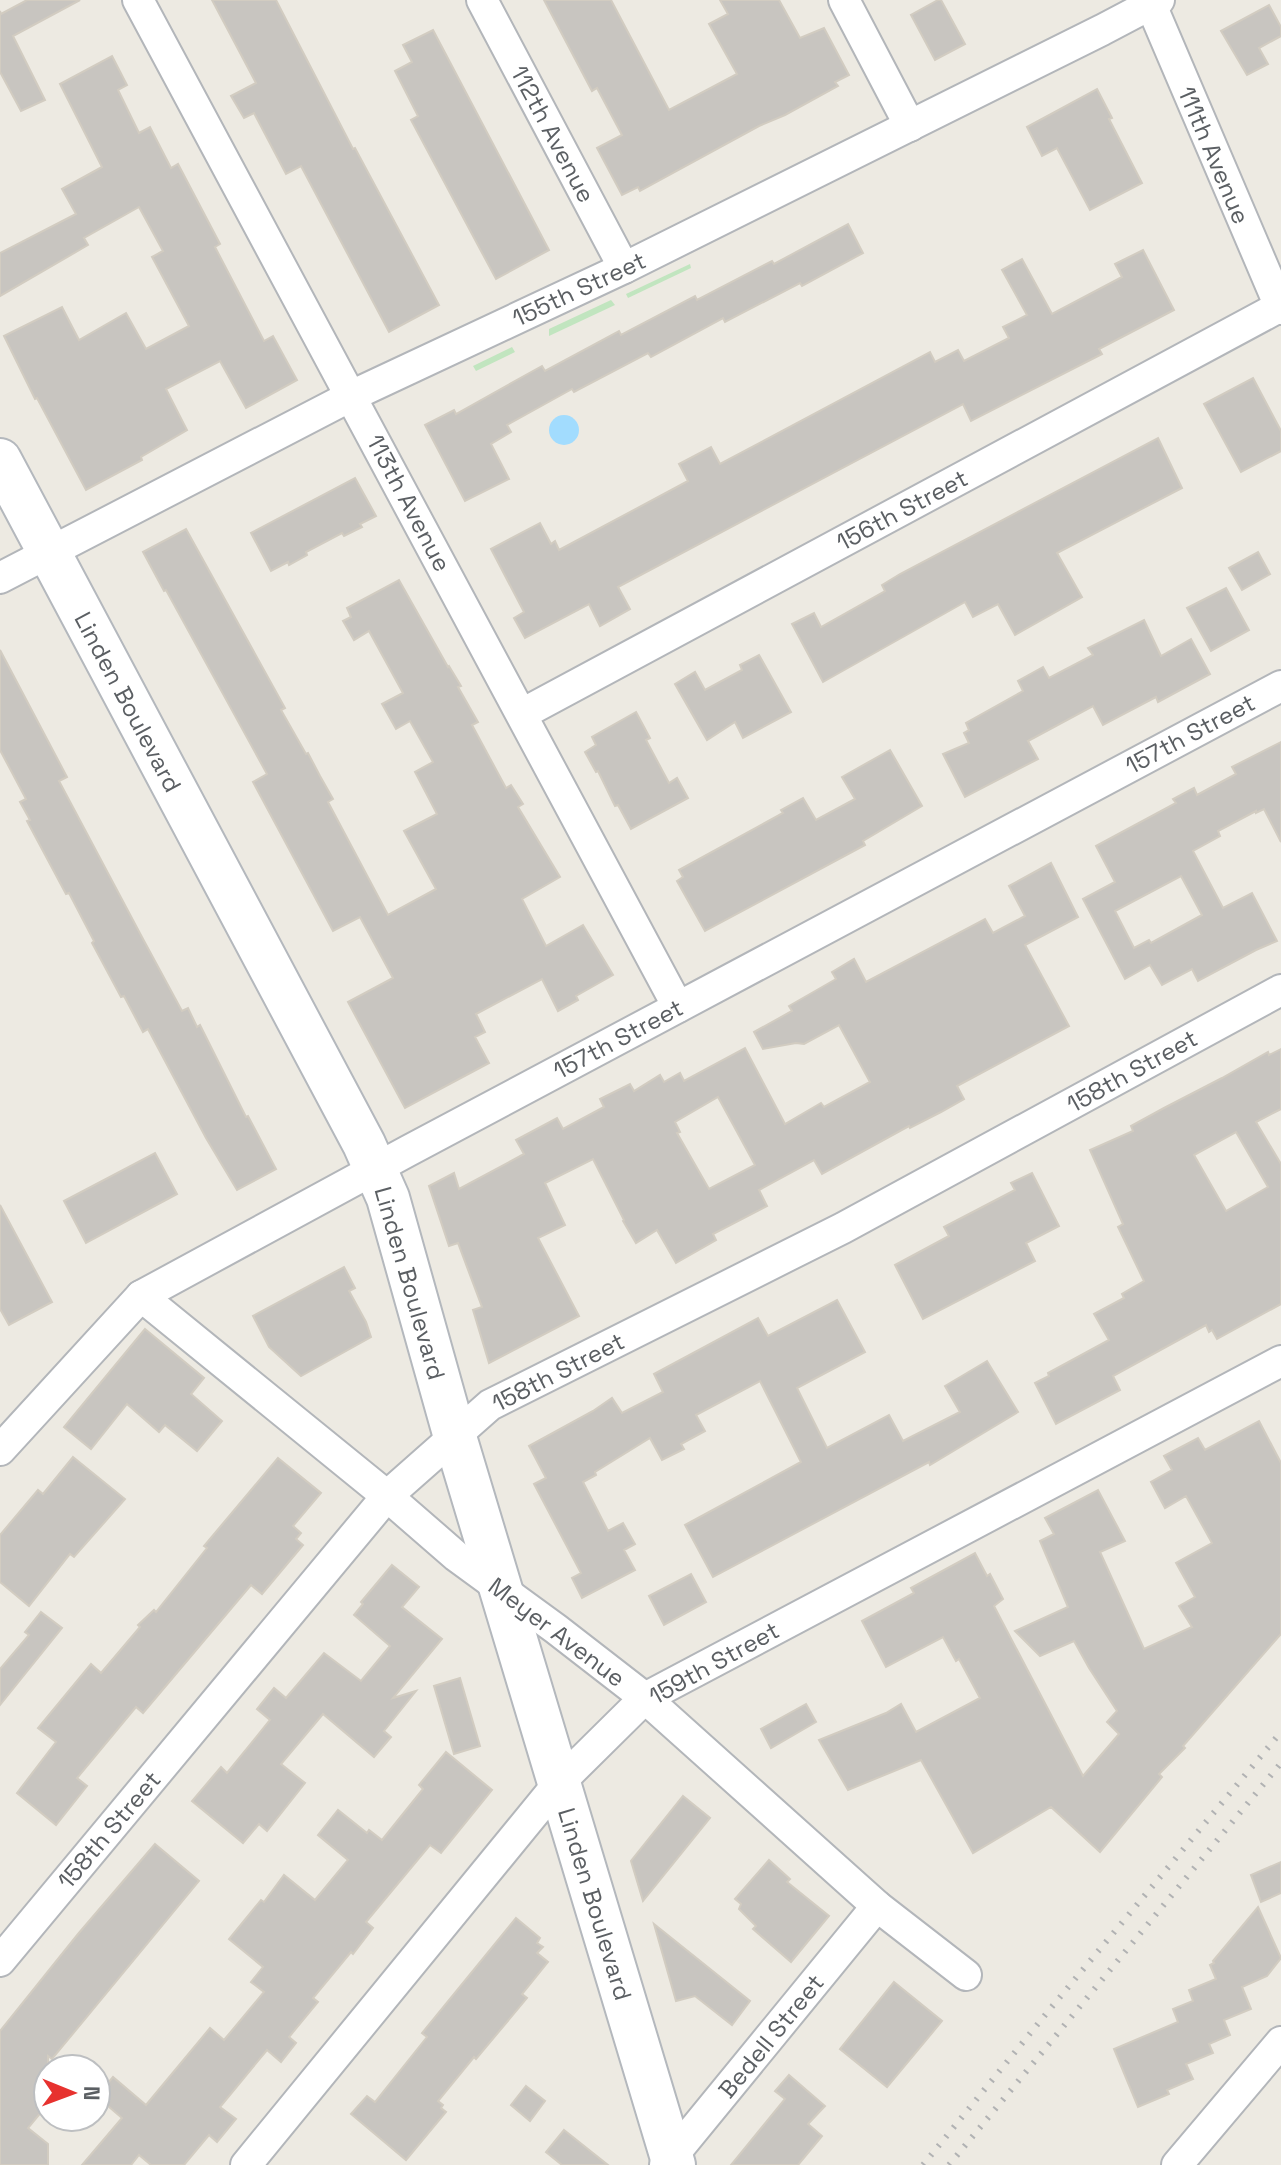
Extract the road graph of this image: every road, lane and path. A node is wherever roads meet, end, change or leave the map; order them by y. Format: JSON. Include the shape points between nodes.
{"nodes":[{"id":1,"x":138,"y":0,"type":"edge"},
{"id":2,"x":482,"y":0,"type":"edge"},
{"id":3,"x":844,"y":0,"type":"edge"},
{"id":4,"x":1153,"y":2,"type":"edge"},
{"id":5,"x":910,"y":126,"type":"junction"},
{"id":6,"x":624,"y":268,"type":"junction"},
{"id":7,"x":1281,"y":307,"type":"edge"},
{"id":8,"x":351,"y":396,"type":"junction"},
{"id":9,"x":0,"y":460,"type":"edge"},
{"id":10,"x":49,"y":552,"type":"junction"},
{"id":11,"x":0,"y":578,"type":"edge"},
{"id":12,"x":1281,"y":686,"type":"edge"},
{"id":13,"x":522,"y":714,"type":"junction"},
{"id":14,"x":1281,"y":990,"type":"edge"},
{"id":15,"x":678,"y":1007,"type":"junction"},
{"id":16,"x":375,"y":1169,"type":"junction"},
{"id":17,"x":141,"y":1296,"type":"junction"},
{"id":18,"x":1281,"y":1361,"type":"edge"},
{"id":19,"x":455,"y":1437,"type":"junction"},
{"id":20,"x":0,"y":1448,"type":"edge"},
{"id":21,"x":387,"y":1496,"type":"junction"},
{"id":22,"x":502,"y":1591,"type":"junction"},
{"id":23,"x":645,"y":1698,"type":"junction"},
{"id":24,"x":558,"y":1784,"type":"junction"},
{"id":25,"x":877,"y":1906,"type":"junction"},
{"id":26,"x":0,"y":1961,"type":"edge"},
{"id":27,"x":966,"y":1975,"type":"dead end"},
{"id":28,"x":1281,"y":2042,"type":"edge"},
{"id":29,"x":670,"y":2162,"type":"edge"},
{"id":30,"x":246,"y":2165,"type":"edge"},
{"id":31,"x":1177,"y":2165,"type":"edge"}],
"edges":[{"from":1,"to":8,"type":"street","name":"113th Avenue"},
{"from":2,"to":6,"type":"street","name":"112th Avenue"},
{"from":3,"to":5,"type":"street"},
{"from":4,"to":5,"type":"street","name":"155th Street"},
{"from":4,"to":7,"type":"street","name":"111th Avenue"},
{"from":5,"to":6,"type":"street","name":"155th Street"},
{"from":6,"to":8,"type":"street","name":"155th Street"},
{"from":7,"to":13,"type":"street","name":"156th Street"},
{"from":8,"to":10,"type":"street","name":"155th Street"},
{"from":8,"to":13,"type":"street","name":"113th Avenue"},
{"from":9,"to":10,"type":"main road","name":"Linden Boulevard"},
{"from":10,"to":11,"type":"street","name":"155th Street"},
{"from":10,"to":16,"type":"main road","name":"Linden Boulevard"},
{"from":12,"to":15,"type":"street","name":"157th Street"},
{"from":13,"to":15,"type":"street","name":"113th Avenue"},
{"from":14,"to":19,"type":"street","name":"158th Street","via":[[843,1228],[490,1405]]},
{"from":15,"to":16,"type":"street","name":"157th Street"},
{"from":16,"to":17,"type":"street","name":"157th Street"},
{"from":16,"to":19,"type":"main road","name":"Linden Boulevard","via":[[388,1198]]},
{"from":17,"to":20,"type":"street","name":"157th Street"},
{"from":17,"to":21,"type":"street","name":"Meyer Avenue"},
{"from":18,"to":23,"type":"street","name":"159th Street"},
{"from":19,"to":21,"type":"street","name":"158th Street"},
{"from":19,"to":22,"type":"main road","name":"Linden Boulevard"},
{"from":21,"to":22,"type":"street","name":"Meyer Avenue"},
{"from":21,"to":26,"type":"street","name":"158th Street"},
{"from":22,"to":23,"type":"street","name":"Meyer Avenue"},
{"from":22,"to":24,"type":"main road","name":"Linden Boulevard"},
{"from":23,"to":24,"type":"street","name":"159th Street"},
{"from":23,"to":25,"type":"street","name":"Meyer Avenue"},
{"from":24,"to":29,"type":"main road","name":"Linden Boulevard"},
{"from":24,"to":30,"type":"street","name":"159th Street"},
{"from":25,"to":27,"type":"street","name":"Meyer Avenue"},
{"from":25,"to":29,"type":"street","name":"Bedell Street"},
{"from":28,"to":31,"type":"street"}]}
